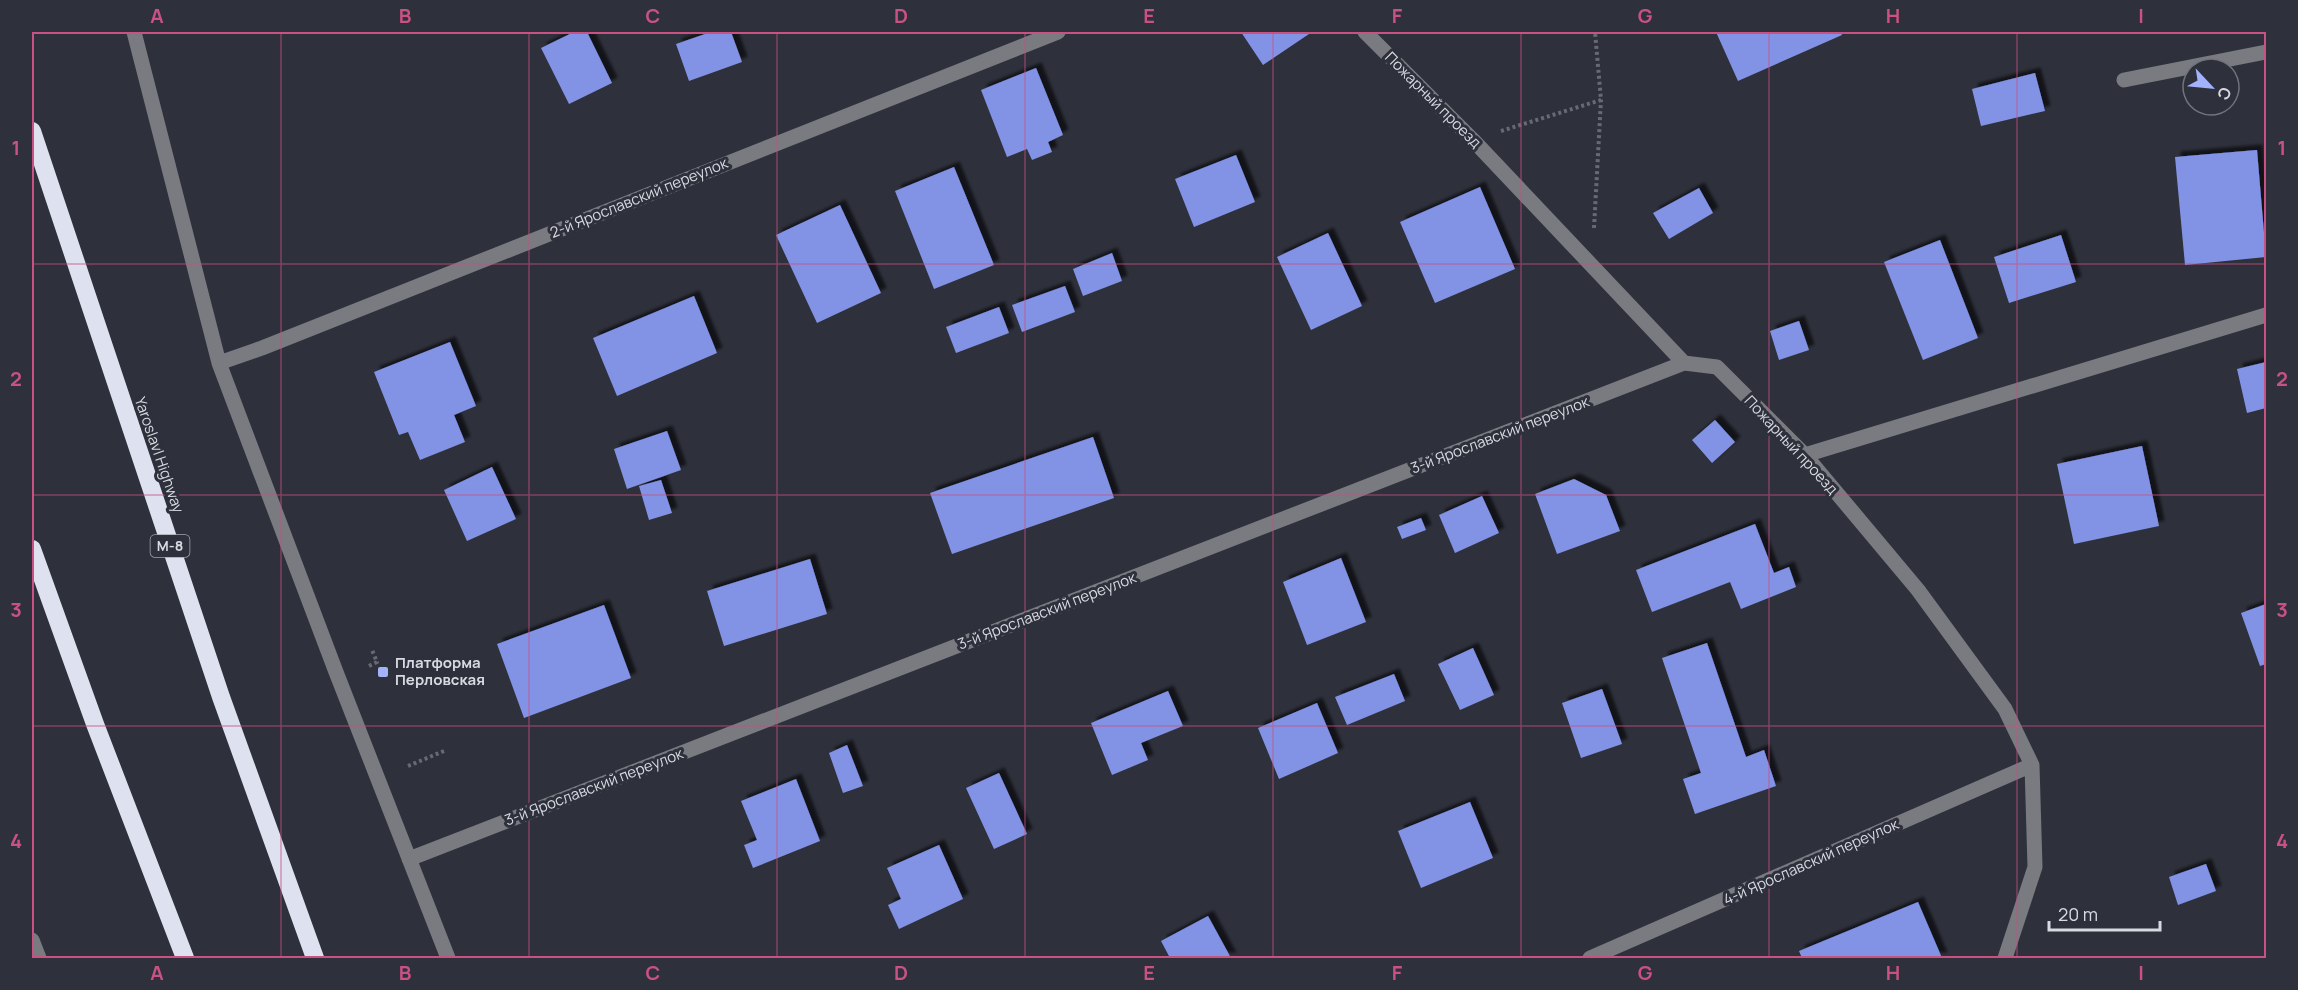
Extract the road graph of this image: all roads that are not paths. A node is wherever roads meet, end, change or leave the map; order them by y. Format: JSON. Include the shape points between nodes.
{"nodes":[{"id":1,"x":134,"y":32,"type":"edge"},
{"id":2,"x":1059,"y":32,"type":"edge"},
{"id":3,"x":1365,"y":32,"type":"edge"},
{"id":4,"x":2266,"y":52,"type":"edge"},
{"id":5,"x":2124,"y":80,"type":"dead end"},
{"id":6,"x":32,"y":131,"type":"edge"},
{"id":7,"x":2266,"y":315,"type":"edge"},
{"id":8,"x":219,"y":363,"type":"junction"},
{"id":9,"x":1684,"y":363,"type":"junction"},
{"id":10,"x":1805,"y":455,"type":"junction"},
{"id":11,"x":32,"y":549,"type":"edge"},
{"id":12,"x":2032,"y":765,"type":"junction"},
{"id":13,"x":409,"y":859,"type":"junction"},
{"id":14,"x":32,"y":940,"type":"edge"},
{"id":15,"x":39,"y":958,"type":"edge"},
{"id":16,"x":185,"y":958,"type":"edge"},
{"id":17,"x":315,"y":958,"type":"edge"},
{"id":18,"x":448,"y":958,"type":"edge"},
{"id":19,"x":1590,"y":958,"type":"edge"},
{"id":20,"x":2005,"y":958,"type":"edge"}],
"edges":[{"from":1,"to":8,"type":"street"},
{"from":2,"to":8,"type":"street","name":"2-й Ярославский переулок"},
{"from":3,"to":9,"type":"street","name":"Пожарный проезд"},
{"from":4,"to":5,"type":"street"},
{"from":6,"to":17,"type":"highway","name":"Yaroslavl Highway","number":"М-8","via":[[221,697]]},
{"from":7,"to":10,"type":"street"},
{"from":8,"to":13,"type":"street"},
{"from":9,"to":10,"type":"street","name":"Пожарный проезд","via":[[1717,368]]},
{"from":9,"to":13,"type":"street","name":"3-й Ярославский переулок"},
{"from":10,"to":12,"type":"street","name":"Пожарный проезд","via":[[1918,590],[2005,709]]},
{"from":11,"to":16,"type":"highway","via":[[94,724]]},
{"from":12,"to":19,"type":"street","name":"4-й Ярославский переулок"},
{"from":12,"to":20,"type":"street","name":"Пожарный проезд","via":[[2035,867]]},
{"from":13,"to":18,"type":"street"},
{"from":14,"to":15,"type":"street"}]}
